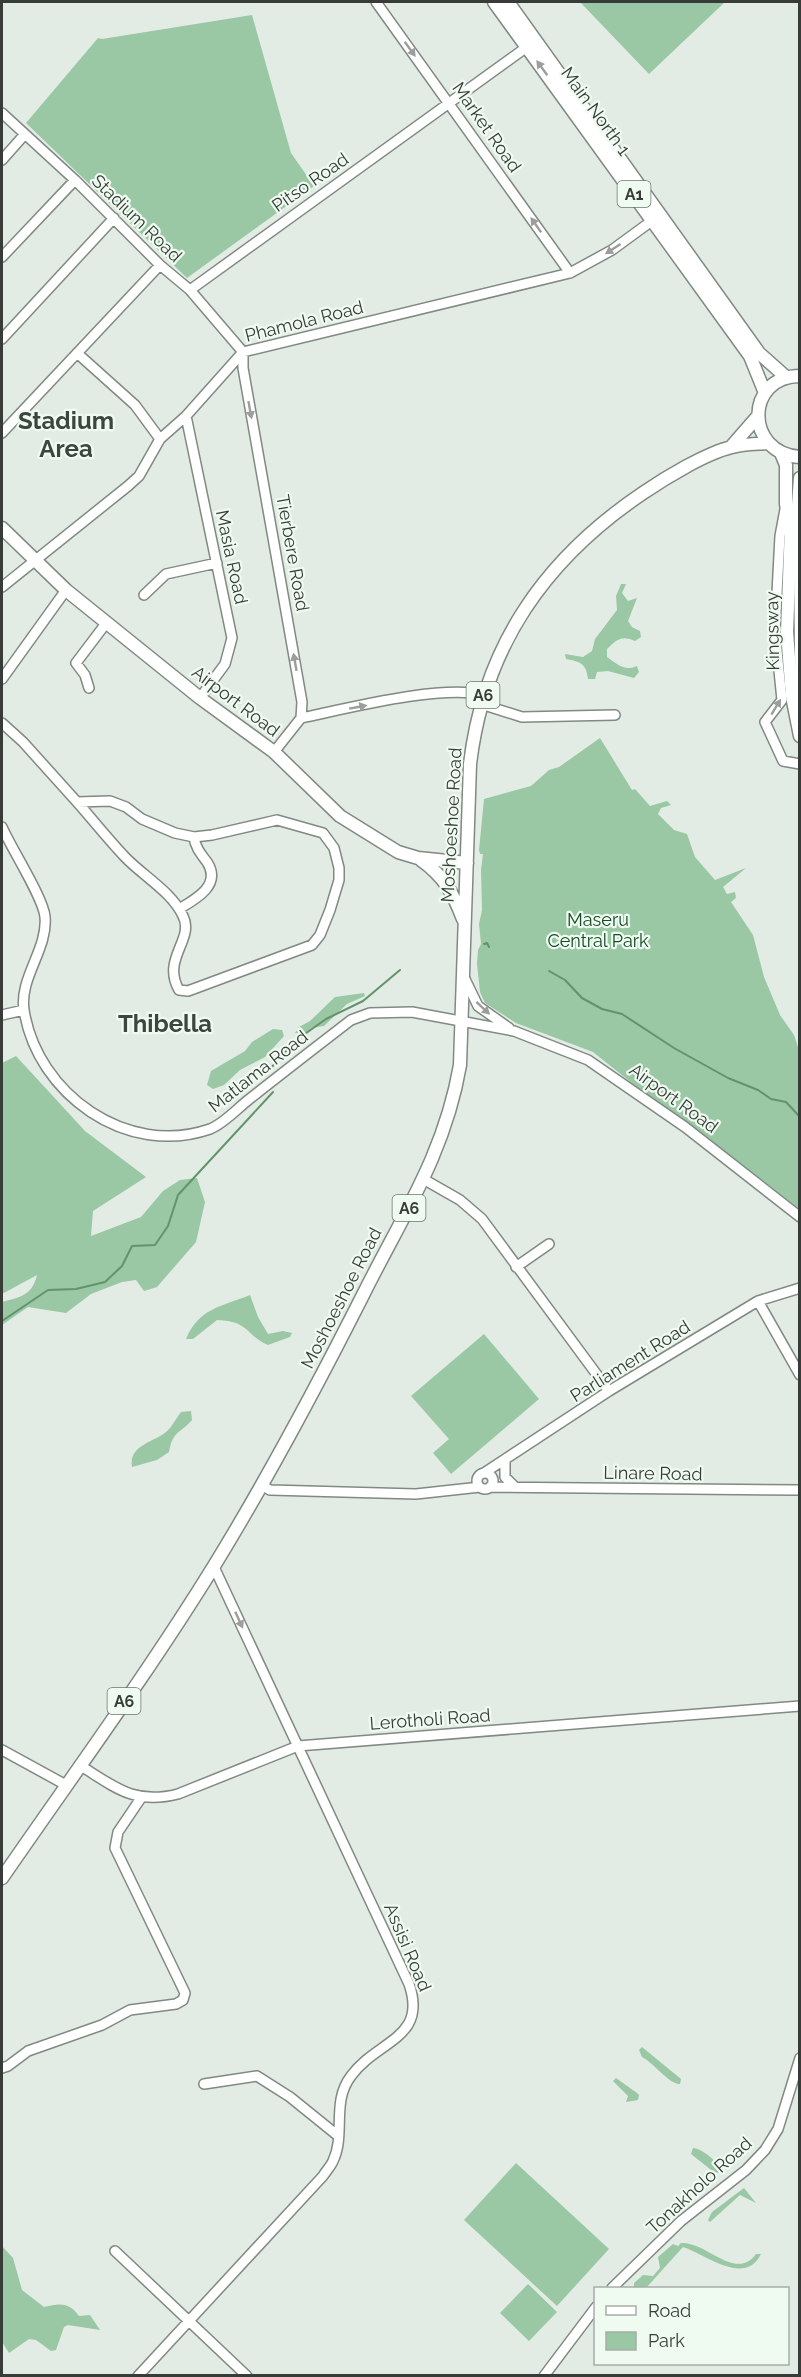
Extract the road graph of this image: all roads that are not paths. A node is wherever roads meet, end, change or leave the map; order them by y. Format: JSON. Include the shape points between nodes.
{"nodes":[{"id":1,"x":376,"y":2,"type":"edge"},
{"id":2,"x":494,"y":2,"type":"edge"},
{"id":3,"x":508,"y":2,"type":"edge"},
{"id":4,"x":531,"y":44,"type":"junction"},
{"id":5,"x":451,"y":104,"type":"junction"},
{"id":6,"x":2,"y":114,"type":"edge"},
{"id":7,"x":25,"y":134,"type":"junction"},
{"id":8,"x":2,"y":160,"type":"edge"},
{"id":9,"x":75,"y":180,"type":"junction"},
{"id":10,"x":114,"y":218,"type":"junction"},
{"id":11,"x":653,"y":220,"type":"junction"},
{"id":12,"x":2,"y":257,"type":"edge"},
{"id":13,"x":160,"y":265,"type":"junction"},
{"id":14,"x":570,"y":273,"type":"junction"},
{"id":15,"x":190,"y":290,"type":"junction"},
{"id":16,"x":2,"y":339,"type":"edge"},
{"id":17,"x":243,"y":352,"type":"junction"},
{"id":18,"x":77,"y":353,"type":"junction"},
{"id":19,"x":800,"y":376,"type":"edge"},
{"id":20,"x":786,"y":377,"type":"junction"},
{"id":21,"x":765,"y":393,"type":"junction"},
{"id":22,"x":186,"y":416,"type":"junction"},
{"id":23,"x":758,"y":416,"type":"junction"},
{"id":24,"x":2,"y":433,"type":"edge"},
{"id":25,"x":160,"y":439,"type":"junction"},
{"id":26,"x":768,"y":443,"type":"junction"},
{"id":27,"x":731,"y":447,"type":"junction"},
{"id":28,"x":781,"y":453,"type":"junction"},
{"id":29,"x":800,"y":457,"type":"edge"},
{"id":30,"x":800,"y":478,"type":"edge"},
{"id":31,"x":792,"y":505,"type":"junction"},
{"id":32,"x":2,"y":528,"type":"edge"},
{"id":33,"x":35,"y":559,"type":"junction"},
{"id":34,"x":217,"y":562,"type":"junction"},
{"id":35,"x":2,"y":587,"type":"edge"},
{"id":36,"x":66,"y":590,"type":"junction"},
{"id":37,"x":144,"y":595,"type":"dead end"},
{"id":38,"x":107,"y":622,"type":"junction"},
{"id":39,"x":2,"y":679,"type":"edge"},
{"id":40,"x":88,"y":688,"type":"dead end"},
{"id":41,"x":800,"y":694,"type":"edge"},
{"id":42,"x":201,"y":698,"type":"junction"},
{"id":43,"x":482,"y":699,"type":"junction"},
{"id":44,"x":800,"y":699,"type":"edge"},
{"id":45,"x":615,"y":715,"type":"dead end"},
{"id":46,"x":301,"y":718,"type":"junction"},
{"id":47,"x":2,"y":723,"type":"edge"},
{"id":48,"x":799,"y":732,"type":"edge"},
{"id":49,"x":274,"y":752,"type":"junction"},
{"id":50,"x":800,"y":764,"type":"edge"},
{"id":51,"x":77,"y":802,"type":"junction"},
{"id":52,"x":2,"y":827,"type":"edge"},
{"id":53,"x":194,"y":837,"type":"junction"},
{"id":54,"x":418,"y":858,"type":"junction"},
{"id":55,"x":467,"y":863,"type":"junction"},
{"id":56,"x":179,"y":909,"type":"junction"},
{"id":57,"x":465,"y":923,"type":"junction"},
{"id":58,"x":463,"y":975,"type":"junction"},
{"id":59,"x":24,"y":1010,"type":"junction"},
{"id":60,"x":2,"y":1015,"type":"edge"},
{"id":61,"x":461,"y":1021,"type":"junction"},
{"id":62,"x":514,"y":1031,"type":"junction"},
{"id":63,"x":425,"y":1180,"type":"junction"},
{"id":64,"x":800,"y":1217,"type":"edge"},
{"id":65,"x":549,"y":1244,"type":"dead end"},
{"id":66,"x":516,"y":1267,"type":"junction"},
{"id":67,"x":800,"y":1288,"type":"edge"},
{"id":68,"x":758,"y":1301,"type":"junction"},
{"id":69,"x":800,"y":1375,"type":"edge"},
{"id":70,"x":609,"y":1391,"type":"junction"},
{"id":71,"x":504,"y":1463,"type":"junction"},
{"id":72,"x":486,"y":1480,"type":"junction"},
{"id":73,"x":261,"y":1485,"type":"junction"},
{"id":74,"x":511,"y":1486,"type":"junction"},
{"id":75,"x":800,"y":1490,"type":"edge"},
{"id":76,"x":214,"y":1567,"type":"junction"},
{"id":77,"x":800,"y":1706,"type":"edge"},
{"id":78,"x":298,"y":1746,"type":"junction"},
{"id":79,"x":2,"y":1750,"type":"edge"},
{"id":80,"x":81,"y":1766,"type":"junction"},
{"id":81,"x":66,"y":1785,"type":"junction"},
{"id":82,"x":141,"y":1798,"type":"junction"},
{"id":83,"x":2,"y":1878,"type":"edge"},
{"id":84,"x":800,"y":2058,"type":"edge"},
{"id":85,"x":2,"y":2068,"type":"edge"},
{"id":86,"x":204,"y":2084,"type":"dead end"},
{"id":87,"x":338,"y":2135,"type":"junction"},
{"id":88,"x":115,"y":2251,"type":"dead end"},
{"id":89,"x":614,"y":2287,"type":"edge"},
{"id":90,"x":594,"y":2310,"type":"edge"},
{"id":91,"x":187,"y":2322,"type":"junction"},
{"id":92,"x":138,"y":2376,"type":"edge"},
{"id":93,"x":247,"y":2376,"type":"edge"},
{"id":94,"x":544,"y":2376,"type":"edge"}],
"edges":[{"from":1,"to":5,"type":"street","name":"Market Road","one_way":true},
{"from":2,"to":4,"type":"main road","name":"Main North 1","number":"A1"},
{"from":3,"to":4,"type":"main road","name":"Main North 1","number":"A1"},
{"from":4,"to":5,"type":"street","name":"Pitso Road"},
{"from":11,"to":4,"type":"main road","name":"Main North 1","number":"A1","one_way":true},
{"from":4,"to":20,"type":"main road","name":"Main North 1","number":"A1","via":[[759,353]]},
{"from":14,"to":5,"type":"street","name":"Market Road","one_way":true},
{"from":5,"to":15,"type":"street","name":"Pitso Road"},
{"from":6,"to":7,"type":"street","name":"Stadium Road"},
{"from":7,"to":8,"type":"street"},
{"from":7,"to":9,"type":"street","name":"Stadium Road"},
{"from":9,"to":10,"type":"street","name":"Stadium Road"},
{"from":9,"to":12,"type":"street"},
{"from":10,"to":13,"type":"street","name":"Stadium Road"},
{"from":10,"to":16,"type":"street"},
{"from":11,"to":14,"type":"street","name":"Phamola Road","one_way":true,"via":[[612,250]]},
{"from":11,"to":21,"type":"main road","name":"Main North 1","number":"A1","via":[[750,356]]},
{"from":13,"to":15,"type":"street","name":"Stadium Road"},
{"from":13,"to":18,"type":"street"},
{"from":14,"to":17,"type":"street","name":"Phamola Road"},
{"from":15,"to":17,"type":"street","name":"Stadium Road"},
{"from":17,"to":22,"type":"street","name":"Phamola Road"},
{"from":17,"to":46,"type":"street","name":"Tierbere Road","via":[[302,702]]},
{"from":18,"to":24,"type":"street"},
{"from":18,"to":25,"type":"street","via":[[135,405]]},
{"from":19,"to":20,"type":"main road"},
{"from":20,"to":21,"type":"main road"},
{"from":21,"to":23,"type":"main road"},
{"from":22,"to":25,"type":"street","name":"Phamola Road"},
{"from":22,"to":34,"type":"street","name":"Masia Road"},
{"from":23,"to":26,"type":"main road"},
{"from":23,"to":27,"type":"main road","name":"Moshoeshoe Road","number":"A6"},
{"from":25,"to":33,"type":"street","name":"Phamola Road","via":[[129,486]]},
{"from":26,"to":27,"type":"main road","name":"Moshoeshoe Road","number":"A6"},
{"from":26,"to":28,"type":"main road"},
{"from":27,"to":43,"type":"main road","name":"Moshoeshoe Road","number":"A6","via":[[663,480],[583,538],[538,588],[514,626]]},
{"from":28,"to":29,"type":"main road"},
{"from":28,"to":31,"type":"main road","name":"Kingsway"},
{"from":30,"to":31,"type":"main road","name":"Kingsway"},
{"from":31,"to":41,"type":"street"},
{"from":31,"to":48,"type":"main road","name":"Kingsway","via":[[787,632]]},
{"from":50,"to":31,"type":"street","one_way":true,"via":[[783,761],[765,722],[782,700],[776,616],[780,536]]},
{"from":32,"to":33,"type":"main road","name":"Airport Road"},
{"from":33,"to":35,"type":"street","name":"Phamola Road"},
{"from":33,"to":36,"type":"main road","name":"Airport Road"},
{"from":34,"to":37,"type":"street","via":[[166,574]]},
{"from":34,"to":42,"type":"street","name":"Masia Road","via":[[232,638],[225,664]]},
{"from":36,"to":38,"type":"main road","name":"Airport Road"},
{"from":36,"to":39,"type":"street"},
{"from":38,"to":40,"type":"street","via":[[76,663]]},
{"from":38,"to":42,"type":"main road","name":"Airport Road"},
{"from":42,"to":49,"type":"main road","name":"Airport Road"},
{"from":43,"to":45,"type":"street","via":[[522,717]]},
{"from":46,"to":43,"type":"street","one_way":true,"via":[[424,695],[469,691]]},
{"from":43,"to":55,"type":"main road","name":"Moshoeshoe Road","number":"A6","via":[[470,764]]},
{"from":44,"to":48,"type":"street"},
{"from":46,"to":49,"type":"street"},
{"from":47,"to":51,"type":"street"},
{"from":49,"to":54,"type":"main road","name":"Airport Road","via":[[340,816],[398,852]]},
{"from":51,"to":53,"type":"street","via":[[110,801],[142,819]]},
{"from":51,"to":56,"type":"street","via":[[126,858]]},
{"from":52,"to":59,"type":"street","name":"Matlama Road","via":[[45,917],[24,991]]},
{"from":53,"to":56,"type":"street","via":[[213,871],[212,881],[200,896]]},
{"from":53,"to":56,"type":"street","via":[[277,820],[304,826],[323,833],[334,848],[339,880],[320,935],[312,945],[188,991],[179,990],[174,975],[176,952],[186,928]]},
{"from":54,"to":55,"type":"main road","name":"Airport Road"},
{"from":54,"to":57,"type":"main road","via":[[439,873],[451,888]]},
{"from":55,"to":57,"type":"main road","name":"Moshoeshoe Road","number":"A6"},
{"from":57,"to":58,"type":"main road","name":"Moshoeshoe Road","number":"A6"},
{"from":58,"to":61,"type":"main road","name":"Moshoeshoe Road","number":"A6"},
{"from":58,"to":62,"type":"street","one_way":true,"via":[[478,1006]]},
{"from":59,"to":60,"type":"street"},
{"from":59,"to":61,"type":"street","name":"Matlama Road","via":[[49,1072],[86,1111],[134,1132],[181,1136],[213,1128],[351,1020],[370,1013],[412,1012]]},
{"from":61,"to":62,"type":"street","name":"Matlama Road"},
{"from":61,"to":63,"type":"main road","name":"Moshoeshoe Road","number":"A6","via":[[454,1102]]},
{"from":62,"to":64,"type":"street","name":"Airport Road","via":[[588,1060],[685,1127]]},
{"from":63,"to":66,"type":"street","via":[[460,1200],[482,1219]]},
{"from":63,"to":73,"type":"main road","name":"Moshoeshoe Road","number":"A6"},
{"from":65,"to":66,"type":"street"},
{"from":66,"to":70,"type":"street"},
{"from":67,"to":68,"type":"street","name":"Parliament Road"},
{"from":68,"to":69,"type":"street"},
{"from":68,"to":70,"type":"street","name":"Parliament Road"},
{"from":70,"to":71,"type":"street","name":"Parliament Road"},
{"from":71,"to":72,"type":"street","name":"Parliament Road"},
{"from":71,"to":74,"type":"street","via":[[505,1477]]},
{"from":72,"to":73,"type":"street","name":"Linare Road","via":[[416,1494],[270,1490]]},
{"from":72,"to":74,"type":"street","name":"Linare Road"},
{"from":73,"to":76,"type":"main road","name":"Moshoeshoe Road","number":"A6"},
{"from":74,"to":75,"type":"street","name":"Linare Road"},
{"from":76,"to":78,"type":"street","name":"Assisi Road","one_way":true},
{"from":76,"to":80,"type":"main road","name":"Moshoeshoe Road","number":"A6"},
{"from":77,"to":78,"type":"street","name":"Lerotholi Road"},
{"from":78,"to":82,"type":"street","name":"Lerotholi Road","via":[[178,1794],[157,1800]]},
{"from":78,"to":87,"type":"street","name":"Assisi Road","via":[[414,1997],[415,2010],[405,2030],[349,2078],[338,2104]]},
{"from":79,"to":81,"type":"street"},
{"from":80,"to":81,"type":"main road","name":"Moshoeshoe Road","number":"A6"},
{"from":80,"to":82,"type":"street","name":"Lerotholi Road","via":[[122,1792]]},
{"from":81,"to":83,"type":"main road","name":"Moshoeshoe Road","number":"A6"},
{"from":82,"to":85,"type":"street","via":[[118,1833],[116,1848],[186,1993],[183,2000],[130,2010],[102,2025],[28,2051]]},
{"from":84,"to":89,"type":"street","name":"Tonakholo Road","via":[[778,2129],[765,2150],[746,2170],[681,2221]]},
{"from":86,"to":87,"type":"street","via":[[257,2076]]},
{"from":87,"to":91,"type":"street","name":"Assisi Road","via":[[333,2161],[322,2176]]},
{"from":88,"to":91,"type":"street"},
{"from":90,"to":94,"type":"street"},
{"from":91,"to":92,"type":"street","name":"Assisi Road"},
{"from":91,"to":93,"type":"street"}]}
